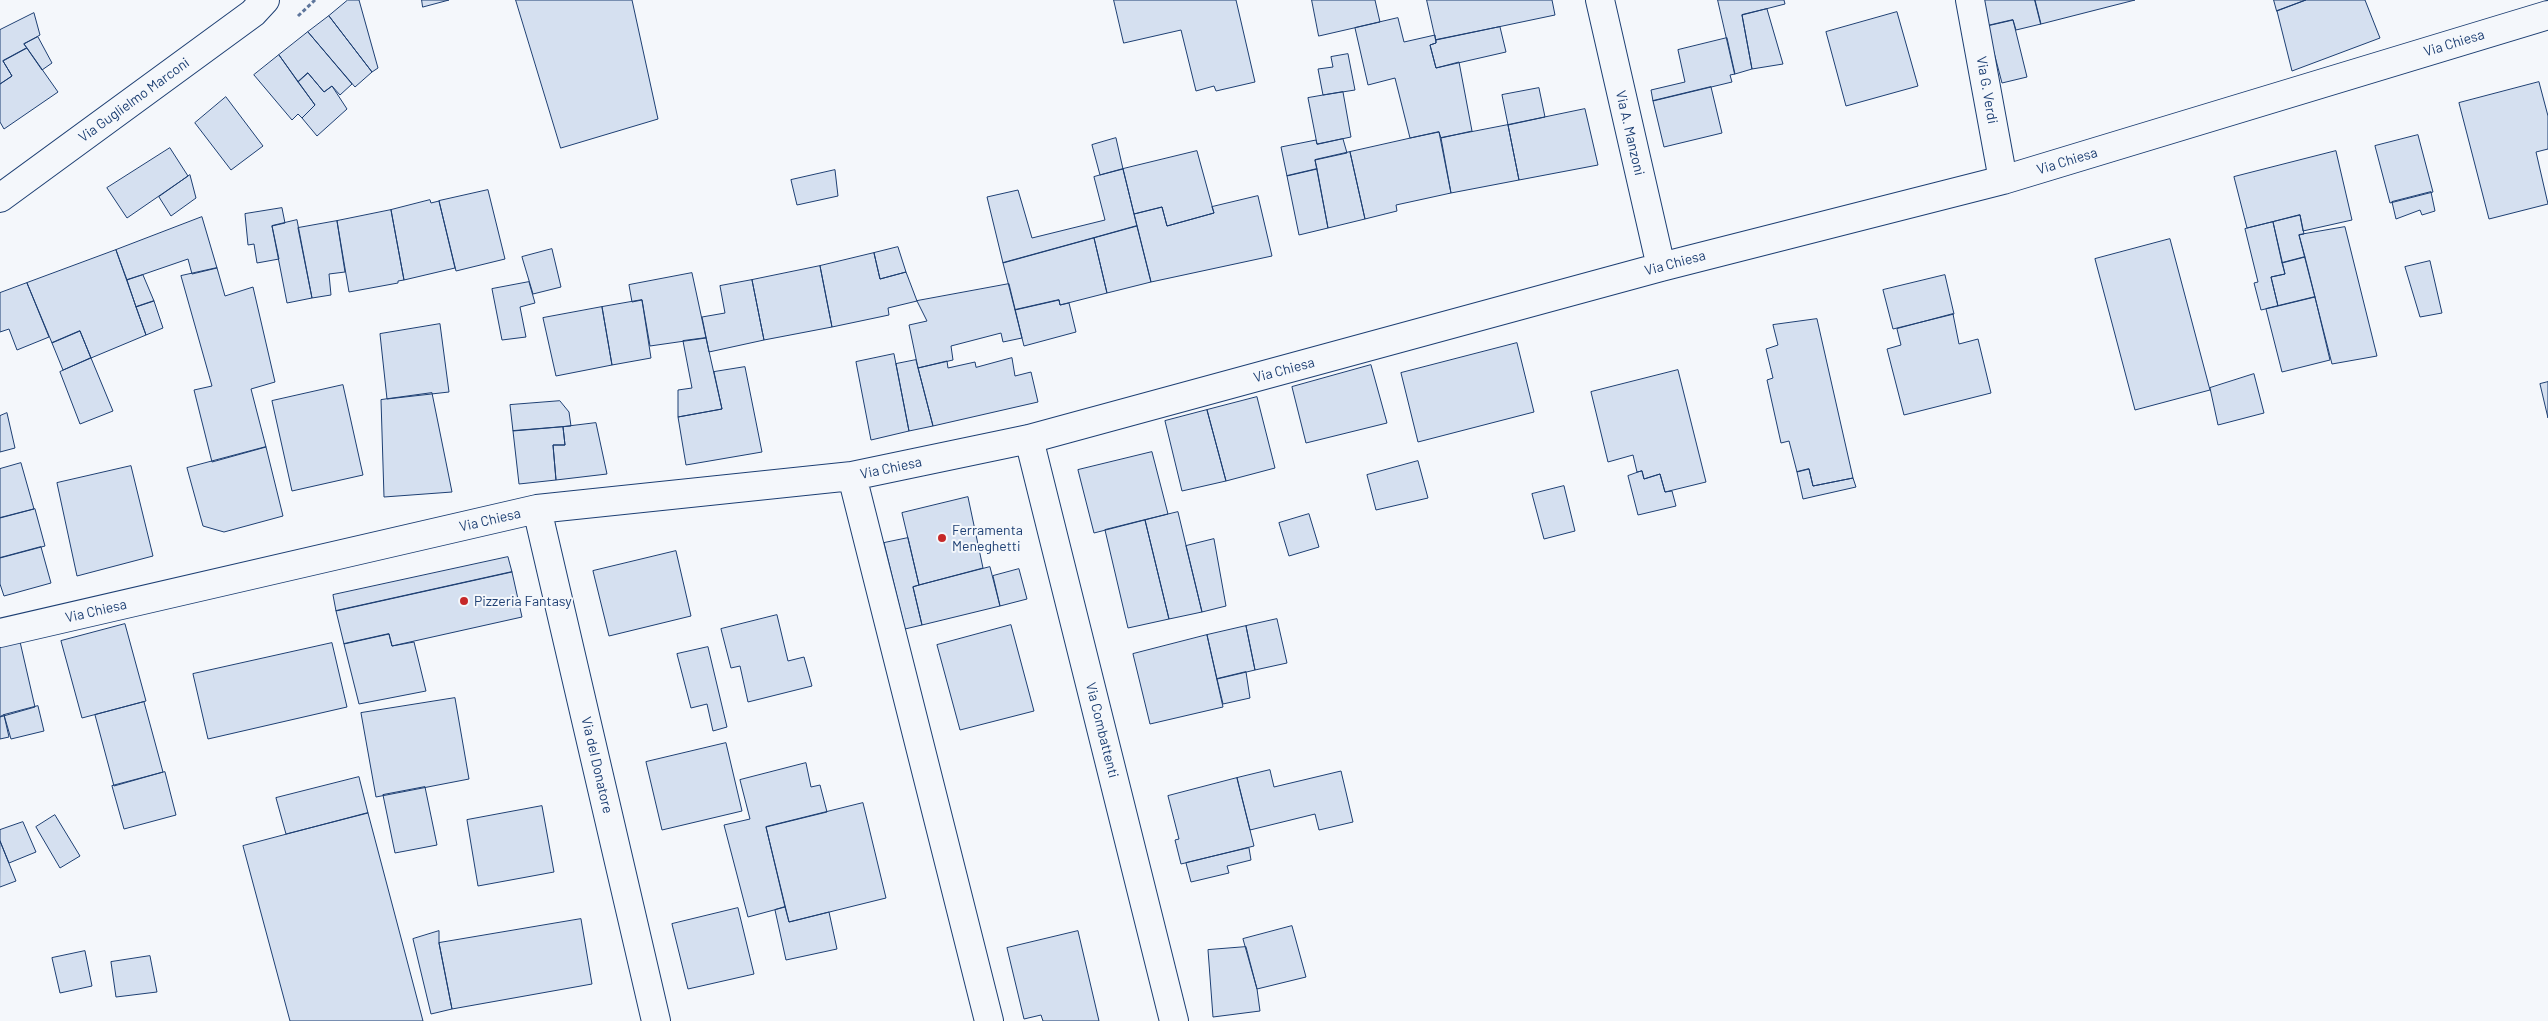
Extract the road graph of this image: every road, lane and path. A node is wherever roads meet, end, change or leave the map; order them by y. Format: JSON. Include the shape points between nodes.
{"nodes":[{"id":1,"x":265,"y":0,"type":"edge"},
{"id":2,"x":1600,"y":0,"type":"edge"},
{"id":3,"x":1970,"y":0,"type":"edge"},
{"id":4,"x":2548,"y":15,"type":"edge"},
{"id":5,"x":2003,"y":180,"type":"junction"},
{"id":6,"x":0,"y":198,"type":"edge"},
{"id":7,"x":1661,"y":267,"type":"junction"},
{"id":8,"x":1029,"y":439,"type":"junction"},
{"id":9,"x":852,"y":476,"type":"junction"},
{"id":10,"x":537,"y":509,"type":"junction"},
{"id":11,"x":0,"y":633,"type":"edge"},
{"id":12,"x":656,"y":1021,"type":"edge"},
{"id":13,"x":989,"y":1021,"type":"edge"},
{"id":14,"x":1174,"y":1021,"type":"edge"}],
"edges":[{"from":1,"to":6,"type":"street","name":"Via Guglielmo Marconi","via":[[252,13]]},
{"from":2,"to":7,"type":"street","name":"Via A. Manzoni"},
{"from":3,"to":5,"type":"street","name":"Via G. Verdi"},
{"from":4,"to":5,"type":"street","name":"Via Chiesa"},
{"from":5,"to":7,"type":"street","name":"Via Chiesa"},
{"from":7,"to":8,"type":"street","name":"Via Chiesa"},
{"from":8,"to":9,"type":"street","name":"Via Chiesa"},
{"from":8,"to":14,"type":"street","name":"Via Combattenti"},
{"from":9,"to":10,"type":"street","name":"Via Chiesa"},
{"from":9,"to":13,"type":"street"},
{"from":10,"to":11,"type":"street","name":"Via Chiesa"},
{"from":10,"to":12,"type":"street","name":"Via del Donatore"}]}
